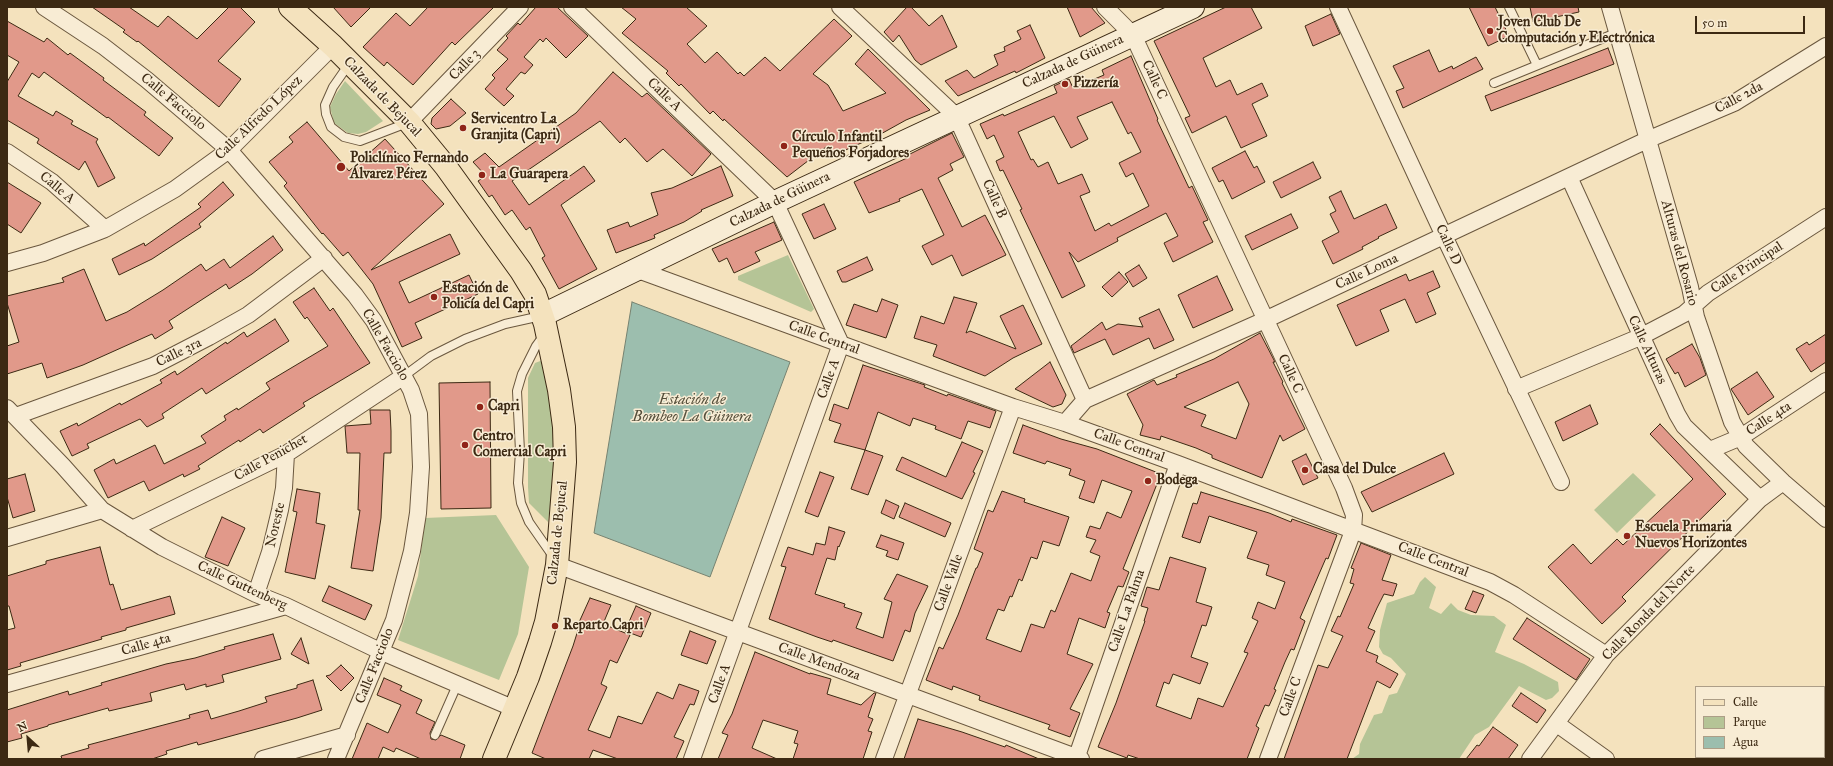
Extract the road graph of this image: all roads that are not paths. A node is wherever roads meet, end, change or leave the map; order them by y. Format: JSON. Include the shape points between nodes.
{"nodes":[{"id":1,"x":44,"y":7,"type":"edge"},
{"id":2,"x":290,"y":7,"type":"edge"},
{"id":3,"x":520,"y":7,"type":"edge"},
{"id":4,"x":572,"y":7,"type":"edge"},
{"id":5,"x":840,"y":7,"type":"edge"},
{"id":6,"x":1105,"y":7,"type":"edge"},
{"id":7,"x":1193,"y":7,"type":"edge"},
{"id":8,"x":1338,"y":7,"type":"edge"},
{"id":9,"x":1509,"y":7,"type":"edge"},
{"id":10,"x":1615,"y":9,"type":"edge"},
{"id":11,"x":1616,"y":33,"type":"junction"},
{"id":12,"x":1133,"y":35,"type":"junction"},
{"id":13,"x":333,"y":46,"type":"junction"},
{"id":14,"x":1826,"y":46,"type":"edge"},
{"id":15,"x":350,"y":64,"type":"junction"},
{"id":16,"x":1537,"y":66,"type":"junction"},
{"id":17,"x":1494,"y":83,"type":"dead end"},
{"id":18,"x":956,"y":116,"type":"junction"},
{"id":19,"x":409,"y":122,"type":"junction"},
{"id":20,"x":1647,"y":140,"type":"junction"},
{"id":21,"x":229,"y":150,"type":"junction"},
{"id":22,"x":7,"y":152,"type":"edge"},
{"id":23,"x":1569,"y":177,"type":"junction"},
{"id":24,"x":775,"y":202,"type":"junction"},
{"id":25,"x":1826,"y":217,"type":"edge"},
{"id":26,"x":104,"y":229,"type":"junction"},
{"id":27,"x":1444,"y":236,"type":"junction"},
{"id":28,"x":324,"y":258,"type":"junction"},
{"id":29,"x":7,"y":263,"type":"edge"},
{"id":30,"x":638,"y":270,"type":"junction"},
{"id":31,"x":1694,"y":305,"type":"junction"},
{"id":32,"x":1265,"y":320,"type":"junction"},
{"id":33,"x":545,"y":323,"type":"junction"},
{"id":34,"x":1640,"y":337,"type":"junction"},
{"id":35,"x":841,"y":344,"type":"junction"},
{"id":36,"x":404,"y":376,"type":"junction"},
{"id":37,"x":1826,"y":381,"type":"edge"},
{"id":38,"x":1516,"y":389,"type":"junction"},
{"id":39,"x":1084,"y":400,"type":"junction"},
{"id":40,"x":1013,"y":407,"type":"junction"},
{"id":41,"x":12,"y":412,"type":"edge"},
{"id":42,"x":1065,"y":423,"type":"junction"},
{"id":43,"x":1741,"y":437,"type":"junction"},
{"id":44,"x":1710,"y":450,"type":"junction"},
{"id":45,"x":286,"y":454,"type":"junction"},
{"id":46,"x":1178,"y":464,"type":"junction"},
{"id":47,"x":1561,"y":482,"type":"dead end"},
{"id":48,"x":1783,"y":482,"type":"junction"},
{"id":49,"x":1760,"y":499,"type":"junction"},
{"id":50,"x":102,"y":510,"type":"junction"},
{"id":51,"x":1826,"y":519,"type":"edge"},
{"id":52,"x":132,"y":529,"type":"junction"},
{"id":53,"x":1353,"y":530,"type":"junction"},
{"id":54,"x":7,"y":538,"type":"edge"},
{"id":55,"x":557,"y":565,"type":"junction"},
{"id":56,"x":256,"y":594,"type":"junction"},
{"id":57,"x":286,"y":606,"type":"junction"},
{"id":58,"x":739,"y":632,"type":"junction"},
{"id":59,"x":382,"y":652,"type":"junction"},
{"id":60,"x":1606,"y":655,"type":"junction"},
{"id":61,"x":7,"y":684,"type":"edge"},
{"id":62,"x":457,"y":685,"type":"junction"},
{"id":63,"x":908,"y":694,"type":"junction"},
{"id":64,"x":515,"y":709,"type":"junction"},
{"id":65,"x":1556,"y":724,"type":"junction"},
{"id":66,"x":347,"y":735,"type":"junction"},
{"id":67,"x":435,"y":735,"type":"dead end"},
{"id":68,"x":1078,"y":758,"type":"edge"},
{"id":69,"x":263,"y":759,"type":"edge"},
{"id":70,"x":336,"y":759,"type":"edge"},
{"id":71,"x":494,"y":759,"type":"edge"},
{"id":72,"x":692,"y":759,"type":"edge"},
{"id":73,"x":884,"y":759,"type":"edge"},
{"id":74,"x":1268,"y":759,"type":"edge"},
{"id":75,"x":1530,"y":759,"type":"edge"},
{"id":76,"x":1606,"y":759,"type":"edge"}],
"edges":[{"from":1,"to":21,"type":"street","name":"Calle Facciolo","via":[[104,46]]},
{"from":2,"to":13,"type":"main road","name":"Calzada de Bejucal"},
{"from":3,"to":19,"type":"street","name":"Calle 3"},
{"from":4,"to":24,"type":"street","name":"Calle A"},
{"from":5,"to":18,"type":"street","name":"Calle B"},
{"from":6,"to":12,"type":"street","name":"Calle C"},
{"from":7,"to":12,"type":"main road","name":"Calzada de Güinera"},
{"from":8,"to":27,"type":"street","name":"Calle D"},
{"from":9,"to":16,"type":"lane"},
{"from":10,"to":11,"type":"street","name":"Alturas del Rosario"},
{"from":11,"to":16,"type":"lane"},
{"from":11,"to":20,"type":"street","name":"Alturas del Rosario"},
{"from":12,"to":18,"type":"main road","name":"Calzada de Güinera"},
{"from":12,"to":32,"type":"street","name":"Calle C"},
{"from":13,"to":15,"type":"main road","name":"Calzada de Bejucal"},
{"from":13,"to":21,"type":"street","name":"Calle Alfredo López"},
{"from":14,"to":20,"type":"street","name":"Calle 2da","via":[[1734,103]]},
{"from":15,"to":19,"type":"main road","name":"Calzada de Bejucal"},
{"from":15,"to":19,"type":"lane","via":[[333,87],[325,105],[331,128],[344,137],[360,141]]},
{"from":16,"to":17,"type":"lane"},
{"from":18,"to":24,"type":"main road","name":"Calzada de Güinera"},
{"from":18,"to":39,"type":"street","name":"Calle B"},
{"from":19,"to":33,"type":"main road","name":"Calzada de Bejucal","via":[[503,245],[535,294]]},
{"from":20,"to":23,"type":"street","name":"Calle Loma"},
{"from":20,"to":31,"type":"street","name":"Alturas del Rosario"},
{"from":21,"to":26,"type":"street","name":"Calle Alfredo López","via":[[175,189]]},
{"from":21,"to":28,"type":"street","name":"Calle Facciolo"},
{"from":22,"to":26,"type":"street","name":"Calle A","via":[[52,182]]},
{"from":23,"to":27,"type":"street","name":"Calle Loma"},
{"from":23,"to":34,"type":"street","name":"Calle Alturas"},
{"from":24,"to":30,"type":"main road","name":"Calzada de Güinera"},
{"from":24,"to":35,"type":"street","name":"Calle A"},
{"from":25,"to":31,"type":"street","name":"Calle Principal","via":[[1708,293]]},
{"from":26,"to":29,"type":"street","name":"Calle Alfredo López","via":[[44,253]]},
{"from":27,"to":32,"type":"street","name":"Calle Loma"},
{"from":27,"to":38,"type":"street","name":"Calle D"},
{"from":28,"to":36,"type":"street","name":"Calle Facciolo","via":[[374,321]]},
{"from":28,"to":41,"type":"street","name":"Calle 3ra","via":[[248,315],[153,366]]},
{"from":30,"to":33,"type":"main road","name":"Calzada de Güinera"},
{"from":30,"to":35,"type":"street","name":"Calle Central"},
{"from":31,"to":34,"type":"street","name":"Calle Principal","via":[[1684,314]]},
{"from":31,"to":43,"type":"street","name":"Alturas del Rosario","via":[[1732,422]]},
{"from":32,"to":39,"type":"street","name":"Calle Loma"},
{"from":32,"to":53,"type":"street","name":"Calle C","via":[[1344,488],[1354,516]]},
{"from":33,"to":36,"type":"lane","via":[[505,324],[465,339],[431,356]]},
{"from":33,"to":55,"type":"main road","name":"Calzada de Bejucal","via":[[564,427],[565,462]]},
{"from":33,"to":55,"type":"lane","via":[[517,391],[520,451],[518,483],[520,503],[529,522],[549,548]]},
{"from":34,"to":38,"type":"street","name":"Calle Principal"},
{"from":34,"to":44,"type":"street","name":"Calle Alturas","via":[[1684,426]]},
{"from":35,"to":40,"type":"street","name":"Calle Central"},
{"from":35,"to":58,"type":"street","name":"Calle A"},
{"from":36,"to":45,"type":"street","name":"Calle Penichet"},
{"from":36,"to":59,"type":"street","name":"Calle Facciolo","via":[[419,414],[421,467],[418,513],[404,588]]},
{"from":37,"to":43,"type":"street","name":"Calle 4ta"},
{"from":38,"to":47,"type":"street","name":"Calle D"},
{"from":39,"to":42,"type":"street"},
{"from":40,"to":42,"type":"street","name":"Calle Central"},
{"from":40,"to":63,"type":"street","name":"Calle Valle"},
{"from":41,"to":50,"type":"street","name":"Calle Guttenberg"},
{"from":42,"to":46,"type":"street","name":"Calle Central"},
{"from":43,"to":44,"type":"street","name":"Calle 4ta"},
{"from":43,"to":48,"type":"street","name":"Alturas del Rosario","via":[[1746,446]]},
{"from":44,"to":49,"type":"street","name":"Calle Alturas"},
{"from":45,"to":52,"type":"street","name":"Calle Penichet"},
{"from":45,"to":56,"type":"street","name":"Noreste","via":[[280,510]]},
{"from":46,"to":53,"type":"street","name":"Calle Central"},
{"from":46,"to":68,"type":"street","name":"Calle La Palma"},
{"from":48,"to":49,"type":"street","name":"Calle Ronda del Norte"},
{"from":48,"to":51,"type":"street","name":"Alturas del Rosario"},
{"from":49,"to":60,"type":"street","name":"Calle Ronda del Norte"},
{"from":50,"to":52,"type":"street","name":"Calle Guttenberg"},
{"from":50,"to":54,"type":"street"},
{"from":52,"to":56,"type":"street","name":"Calle Guttenberg","via":[[162,547]]},
{"from":53,"to":60,"type":"street","name":"Calle Central","via":[[1490,582]]},
{"from":53,"to":74,"type":"street","name":"Calle C"},
{"from":55,"to":58,"type":"street","name":"Calle Mendoza"},
{"from":55,"to":64,"type":"main road","name":"Calzada de Bejucal","via":[[546,622]]},
{"from":56,"to":57,"type":"street","name":"Calle Guttenberg"},
{"from":57,"to":59,"type":"street","name":"Calle Guttenberg"},
{"from":57,"to":61,"type":"street","name":"Calle 4ta"},
{"from":58,"to":63,"type":"street","name":"Calle Mendoza"},
{"from":58,"to":72,"type":"street","name":"Calle A"},
{"from":59,"to":62,"type":"street","name":"Calle Guttenberg"},
{"from":59,"to":66,"type":"street","name":"Calle Facciolo"},
{"from":60,"to":65,"type":"street","name":"Calle Ronda del Norte"},
{"from":62,"to":64,"type":"street","name":"Calle Guttenberg"},
{"from":62,"to":67,"type":"lane"},
{"from":63,"to":68,"type":"street","name":"Calle Mendoza"},
{"from":63,"to":73,"type":"street","name":"Calle Valle"},
{"from":64,"to":71,"type":"main road","name":"Calzada de Bejucal"},
{"from":65,"to":75,"type":"street","name":"Calle Ronda del Norte"},
{"from":65,"to":76,"type":"street"},
{"from":66,"to":69,"type":"street"},
{"from":66,"to":70,"type":"street","name":"Calle Facciolo"}]}
